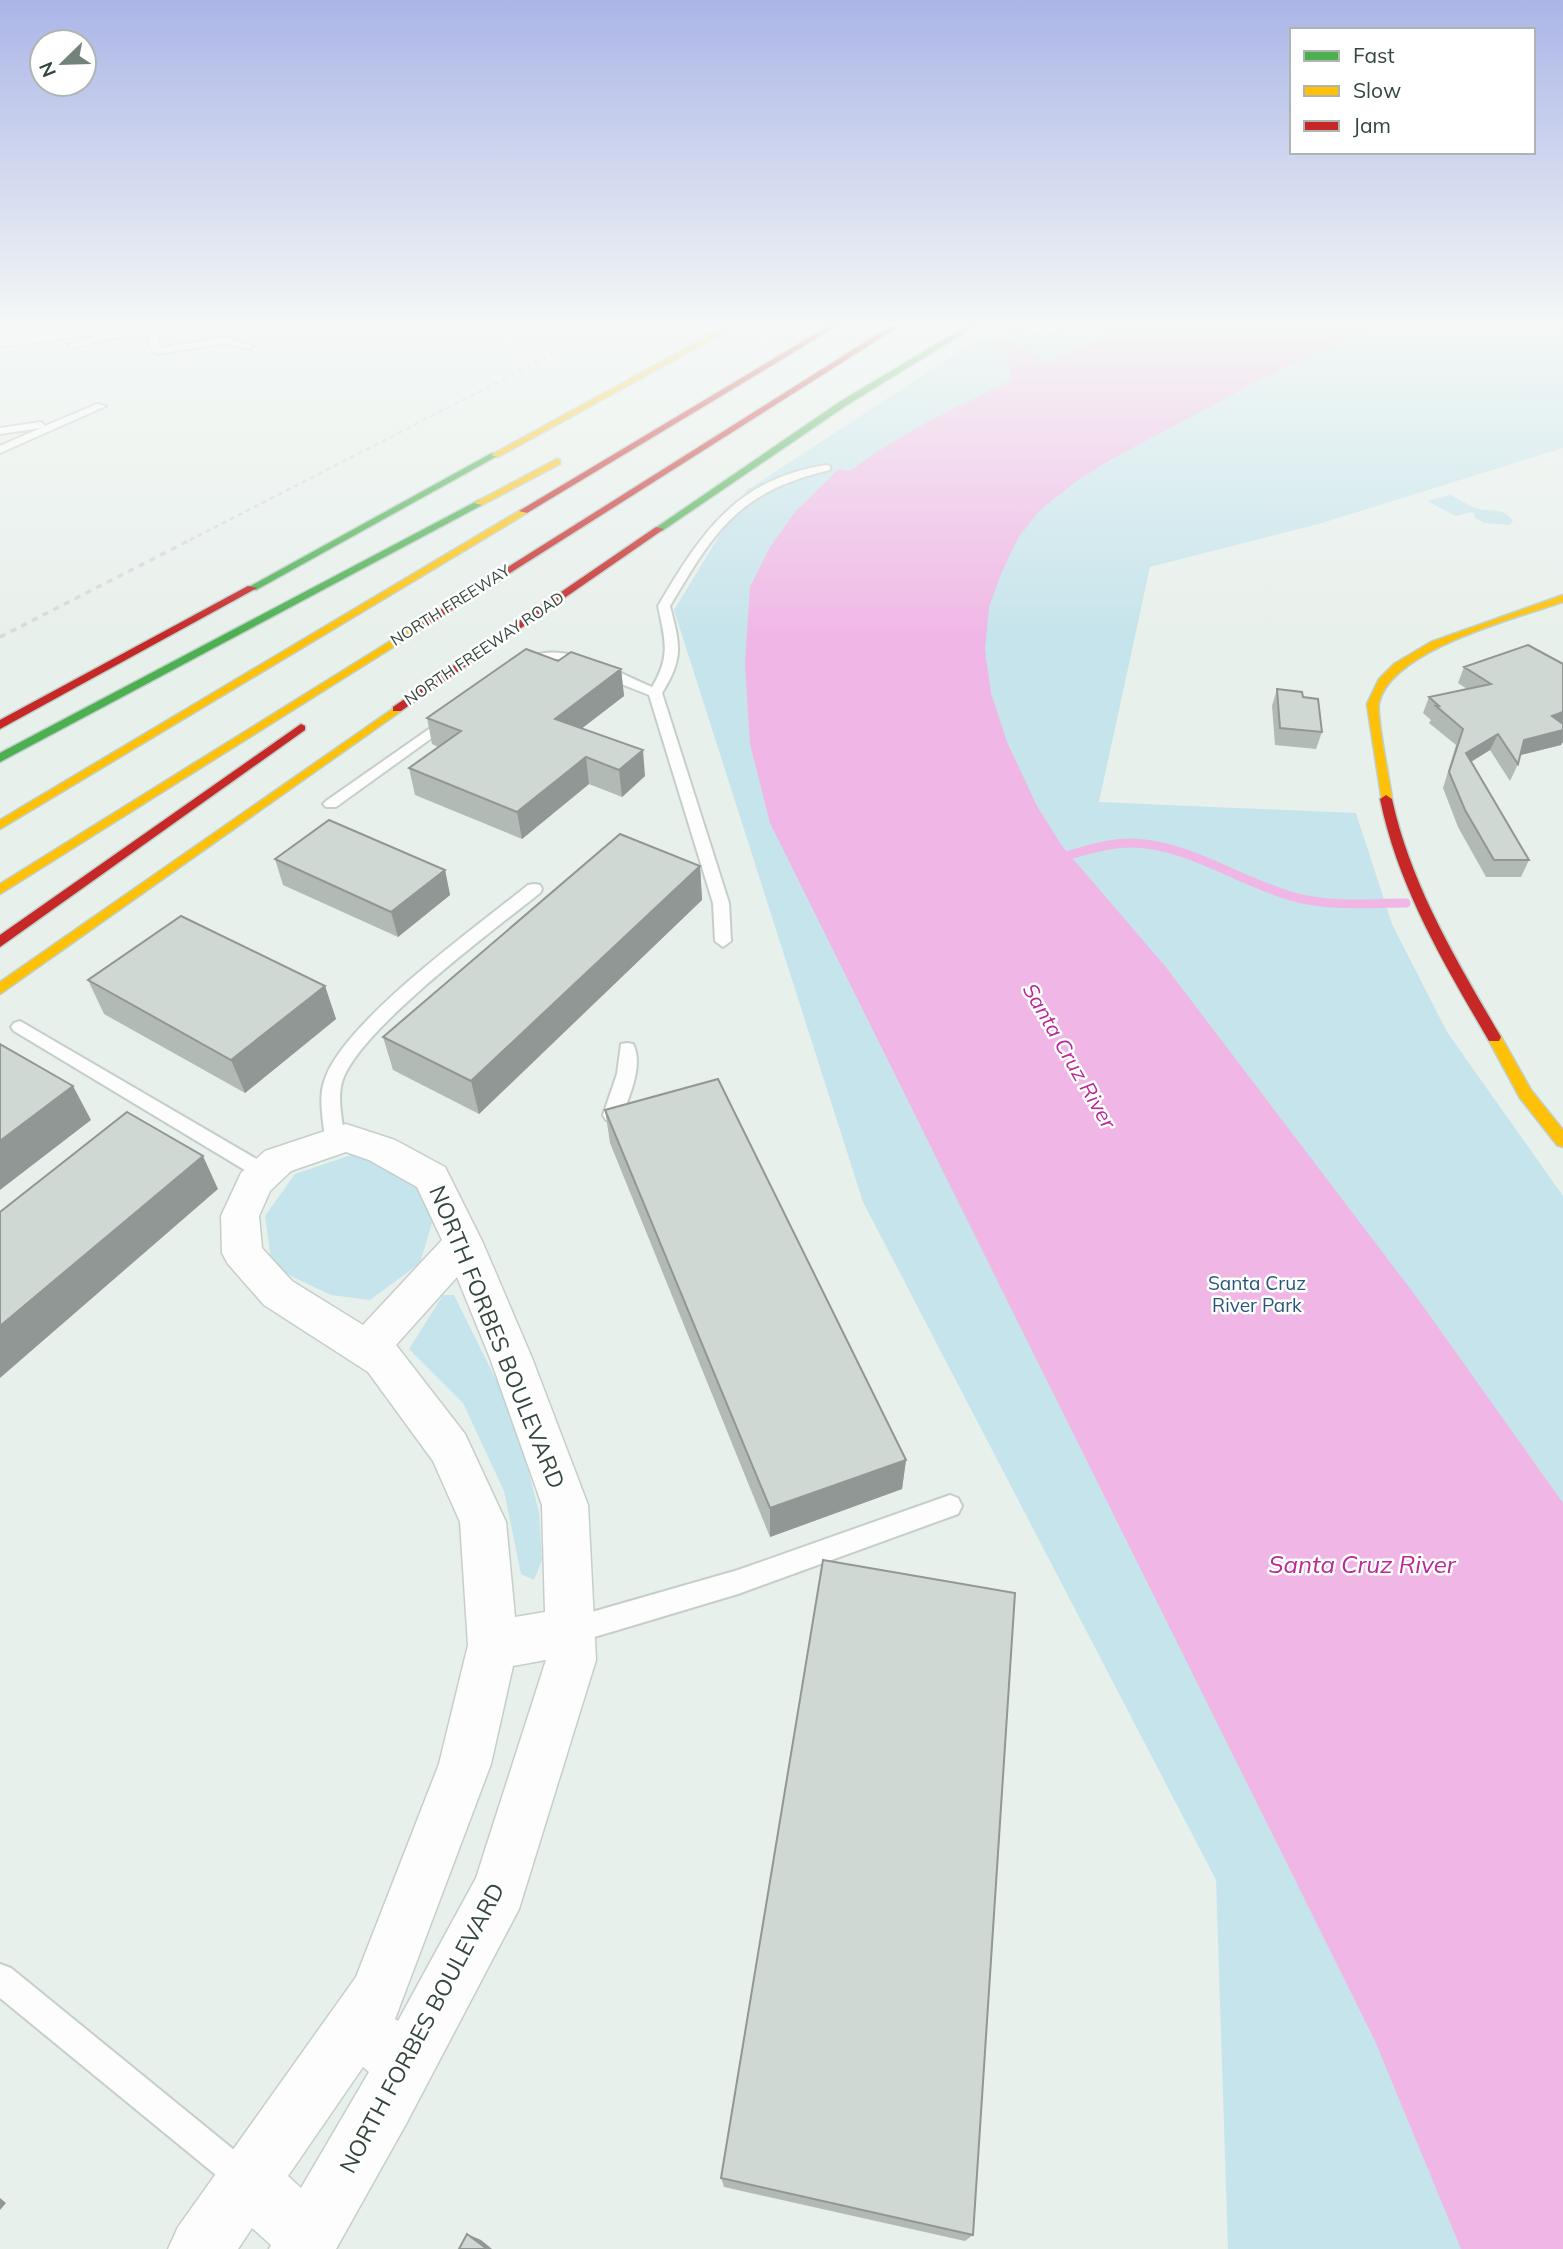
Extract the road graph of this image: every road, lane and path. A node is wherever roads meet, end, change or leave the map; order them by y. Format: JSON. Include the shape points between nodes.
{"nodes":[{"id":1,"x":27,"y":427,"type":"edge"},
{"id":2,"x":52,"y":427,"type":"edge"},
{"id":3,"x":547,"y":427,"type":"edge"},
{"id":4,"x":661,"y":427,"type":"edge"},
{"id":5,"x":732,"y":427,"type":"edge"},
{"id":6,"x":812,"y":427,"type":"edge"},
{"id":7,"x":0,"y":431,"type":"edge"},
{"id":8,"x":0,"y":450,"type":"edge"},
{"id":9,"x":572,"y":454,"type":"dead end"},
{"id":10,"x":671,"y":465,"type":"junction"},
{"id":11,"x":826,"y":468,"type":"dead end"},
{"id":12,"x":1563,"y":598,"type":"edge"},
{"id":13,"x":398,"y":659,"type":"dead end"},
{"id":14,"x":510,"y":675,"type":"edge"},
{"id":15,"x":655,"y":692,"type":"junction"},
{"id":16,"x":465,"y":708,"type":"edge"},
{"id":17,"x":318,"y":716,"type":"dead end"},
{"id":18,"x":0,"y":724,"type":"edge"},
{"id":19,"x":0,"y":758,"type":"edge"},
{"id":20,"x":331,"y":804,"type":"dead end"},
{"id":21,"x":0,"y":825,"type":"edge"},
{"id":22,"x":534,"y":889,"type":"dead end"},
{"id":23,"x":0,"y":890,"type":"edge"},
{"id":24,"x":723,"y":941,"type":"dead end"},
{"id":25,"x":0,"y":942,"type":"edge"},
{"id":26,"x":0,"y":989,"type":"edge"},
{"id":27,"x":20,"y":1027,"type":"dead end"},
{"id":28,"x":627,"y":1049,"type":"dead end"},
{"id":29,"x":149,"y":1104,"type":"junction"},
{"id":30,"x":613,"y":1115,"type":"edge"},
{"id":31,"x":128,"y":1122,"type":"edge"},
{"id":32,"x":335,"y":1141,"type":"junction"},
{"id":33,"x":1563,"y":1141,"type":"edge"},
{"id":34,"x":265,"y":1173,"type":"junction"},
{"id":35,"x":463,"y":1243,"type":"junction"},
{"id":36,"x":367,"y":1349,"type":"junction"},
{"id":37,"x":950,"y":1507,"type":"dead end"},
{"id":38,"x":570,"y":1632,"type":"junction"},
{"id":39,"x":493,"y":1645,"type":"junction"},
{"id":40,"x":0,"y":1979,"type":"edge"},
{"id":41,"x":355,"y":2026,"type":"junction"},
{"id":42,"x":407,"y":2063,"type":"junction"},
{"id":43,"x":247,"y":2181,"type":"junction"},
{"id":44,"x":304,"y":2243,"type":"edge"},
{"id":45,"x":200,"y":2249,"type":"edge"}],
"edges":[{"from":1,"to":7,"type":"lane"},
{"from":2,"to":8,"type":"lane"},
{"from":3,"to":18,"type":"main road"},
{"from":4,"to":21,"type":"main road"},
{"from":5,"to":10,"type":"main road","name":"NORTH FREEWAY"},
{"from":6,"to":26,"type":"main road","name":"NORTH FREEWAY ROAD","via":[[427,686]]},
{"from":9,"to":19,"type":"main road"},
{"from":10,"to":13,"type":"main road"},
{"from":10,"to":23,"type":"main road","name":"NORTH FREEWAY"},
{"from":11,"to":15,"type":"lane","via":[[790,475],[721,520],[664,606],[674,651],[672,665]]},
{"from":12,"to":33,"type":"main road","via":[[1435,644],[1398,666],[1383,681],[1373,704],[1387,807],[1420,906],[1524,1094]]},
{"from":14,"to":15,"type":"lane","via":[[532,659],[560,655]]},
{"from":15,"to":24,"type":"lane","via":[[721,903]]},
{"from":16,"to":20,"type":"lane"},
{"from":17,"to":25,"type":"main road"},
{"from":22,"to":32,"type":"lane","via":[[376,1021],[349,1050],[333,1081]]},
{"from":27,"to":29,"type":"lane"},
{"from":28,"to":30,"type":"lane","via":[[626,1073]]},
{"from":29,"to":31,"type":"lane"},
{"from":29,"to":34,"type":"lane"},
{"from":32,"to":34,"type":"street","name":"NORTH FORBES BOULEVARD","via":[[278,1161]]},
{"from":32,"to":35,"type":"street","name":"NORTH FORBES BOULEVARD","via":[[346,1138],[382,1150],[432,1177]]},
{"from":34,"to":36,"type":"street","name":"NORTH FORBES BOULEVARD","via":[[254,1183],[240,1216],[242,1253],[278,1293]]},
{"from":35,"to":36,"type":"street"},
{"from":35,"to":38,"type":"street","name":"NORTH FORBES BOULEVARD","via":[[565,1505]]},
{"from":36,"to":39,"type":"street","name":"NORTH FORBES BOULEVARD","via":[[383,1359],[449,1448],[483,1521]]},
{"from":37,"to":38,"type":"lane","via":[[738,1582]]},
{"from":38,"to":39,"type":"street"},
{"from":38,"to":42,"type":"street","name":"NORTH FORBES BOULEVARD","via":[[571,1660],[500,1890]]},
{"from":39,"to":41,"type":"street","name":"NORTH FORBES BOULEVARD","via":[[465,1764],[377,1996]]},
{"from":40,"to":43,"type":"lane"},
{"from":41,"to":42,"type":"street"},
{"from":41,"to":43,"type":"street","name":"NORTH FORBES BOULEVARD"},
{"from":42,"to":44,"type":"street","name":"NORTH FORBES BOULEVARD"},
{"from":43,"to":44,"type":"street"},
{"from":43,"to":45,"type":"street","name":"NORTH FORBES BOULEVARD"}]}
